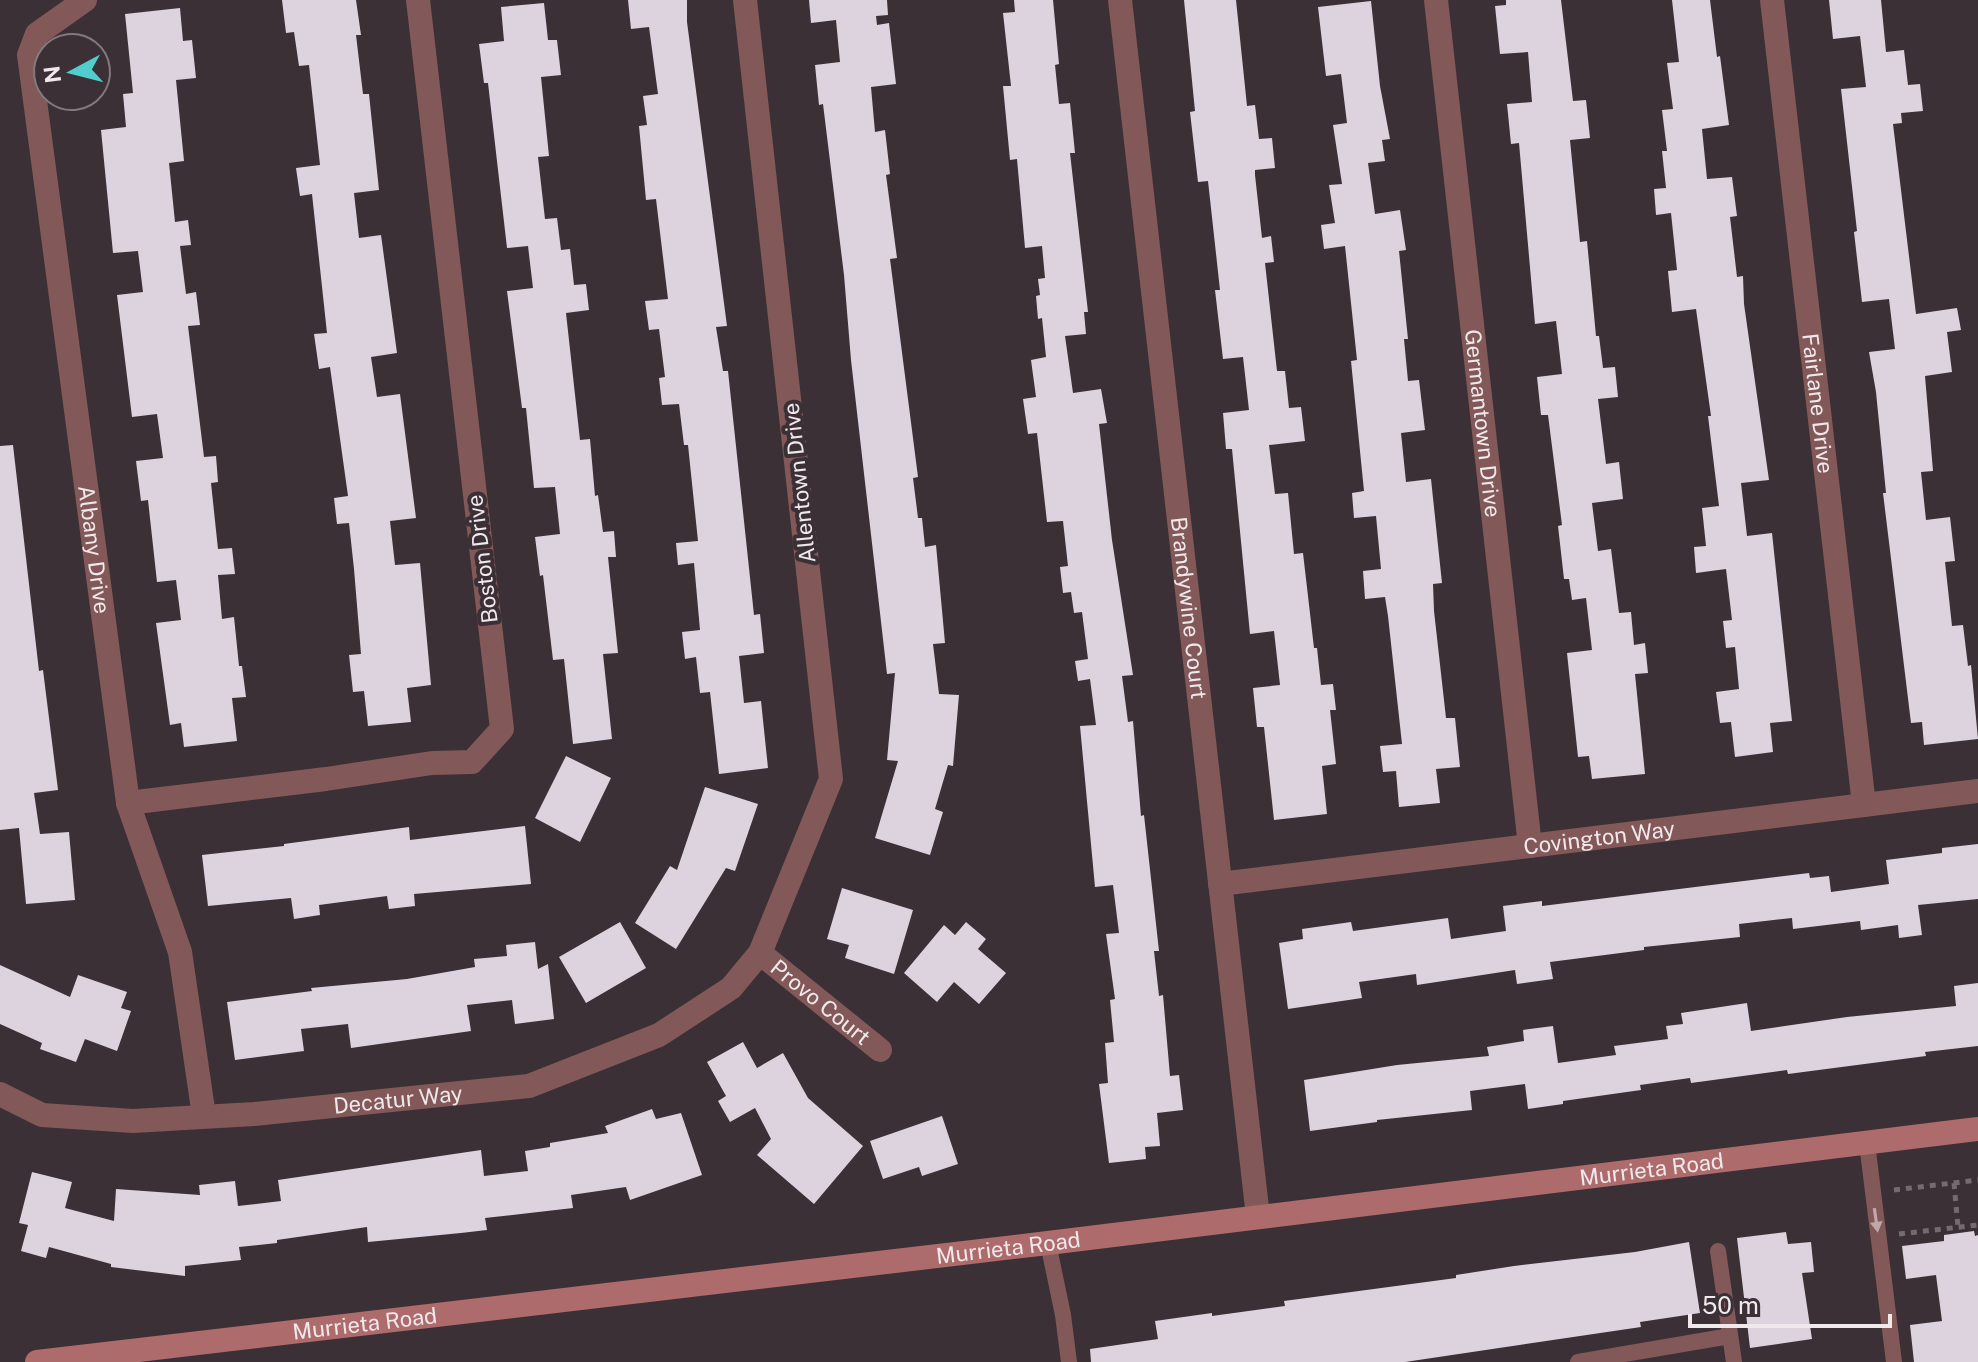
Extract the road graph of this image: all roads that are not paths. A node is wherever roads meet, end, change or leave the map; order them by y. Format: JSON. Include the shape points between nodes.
{"nodes":[{"id":1,"x":85,"y":0,"type":"edge"},
{"id":2,"x":418,"y":0,"type":"edge"},
{"id":3,"x":745,"y":0,"type":"edge"},
{"id":4,"x":1120,"y":0,"type":"edge"},
{"id":5,"x":1436,"y":0,"type":"edge"},
{"id":6,"x":1772,"y":0,"type":"edge"},
{"id":7,"x":1978,"y":791,"type":"edge"},
{"id":8,"x":128,"y":803,"type":"junction"},
{"id":9,"x":1864,"y":805,"type":"junction"},
{"id":10,"x":1530,"y":846,"type":"junction"},
{"id":11,"x":1220,"y":884,"type":"junction"},
{"id":12,"x":760,"y":953,"type":"junction"},
{"id":13,"x":880,"y":1050,"type":"dead end"},
{"id":14,"x":0,"y":1094,"type":"edge"},
{"id":15,"x":204,"y":1116,"type":"junction"},
{"id":16,"x":1978,"y":1129,"type":"edge"},
{"id":17,"x":1867,"y":1143,"type":"junction"},
{"id":18,"x":1258,"y":1217,"type":"junction"},
{"id":19,"x":1048,"y":1243,"type":"junction"},
{"id":20,"x":1718,"y":1251,"type":"dead end"},
{"id":21,"x":1730,"y":1336,"type":"junction"},
{"id":22,"x":37,"y":1362,"type":"edge"},
{"id":23,"x":1069,"y":1362,"type":"edge"},
{"id":24,"x":1578,"y":1362,"type":"edge"},
{"id":25,"x":1734,"y":1362,"type":"edge"},
{"id":26,"x":1894,"y":1362,"type":"edge"}],
"edges":[{"from":1,"to":8,"type":"street","name":"Albany Drive","via":[[37,34],[29,55]]},
{"from":2,"to":8,"type":"street","name":"Boston Drive","via":[[502,729],[472,762]]},
{"from":3,"to":12,"type":"street","name":"Allentown Drive","via":[[831,779]]},
{"from":4,"to":11,"type":"street","name":"Brandywine Court"},
{"from":5,"to":10,"type":"street","name":"Germantown Drive"},
{"from":6,"to":9,"type":"street","name":"Fairlane Drive"},
{"from":7,"to":9,"type":"street","name":"Covington Way"},
{"from":8,"to":15,"type":"street","name":"Albany Drive","via":[[180,952]]},
{"from":9,"to":10,"type":"street","name":"Covington Way"},
{"from":10,"to":11,"type":"street","name":"Covington Way"},
{"from":11,"to":18,"type":"street","name":"Brandywine Court"},
{"from":12,"to":13,"type":"street","name":"Provo Court"},
{"from":12,"to":15,"type":"street","name":"Decatur Way","via":[[731,988],[659,1035],[529,1086]]},
{"from":14,"to":15,"type":"street","name":"Decatur Way","via":[[42,1115],[133,1121]]},
{"from":16,"to":17,"type":"main road","name":"Murrieta Road"},
{"from":17,"to":18,"type":"main road","name":"Murrieta Road"},
{"from":17,"to":26,"type":"lane","one_way":true},
{"from":18,"to":19,"type":"main road","name":"Murrieta Road"},
{"from":19,"to":22,"type":"main road","name":"Murrieta Road"},
{"from":19,"to":23,"type":"lane"},
{"from":20,"to":21,"type":"lane"},
{"from":21,"to":24,"type":"lane"},
{"from":21,"to":25,"type":"lane"}]}
